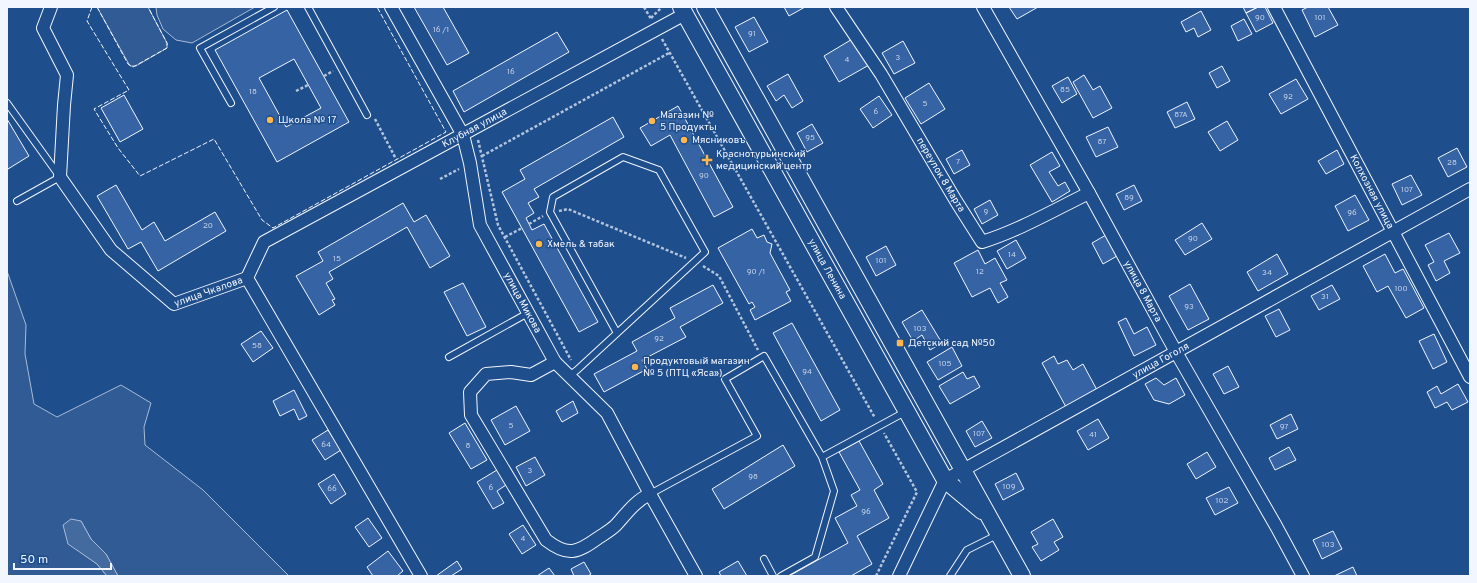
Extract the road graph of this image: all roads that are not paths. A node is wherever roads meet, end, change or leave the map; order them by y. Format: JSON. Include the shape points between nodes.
{"nodes":[{"id":1,"x":51,"y":7,"type":"edge"},
{"id":2,"x":274,"y":7,"type":"edge"},
{"id":3,"x":308,"y":7,"type":"edge"},
{"id":4,"x":392,"y":7,"type":"edge"},
{"id":5,"x":705,"y":7,"type":"edge"},
{"id":6,"x":836,"y":7,"type":"edge"},
{"id":7,"x":983,"y":7,"type":"edge"},
{"id":8,"x":1274,"y":7,"type":"edge"},
{"id":9,"x":683,"y":11,"type":"edge"},
{"id":10,"x":7,"y":103,"type":"edge"},
{"id":11,"x":231,"y":103,"type":"dead end"},
{"id":12,"x":368,"y":115,"type":"road end"},
{"id":13,"x":468,"y":132,"type":"junction"},
{"id":14,"x":60,"y":177,"type":"junction"},
{"id":15,"x":1470,"y":189,"type":"edge"},
{"id":16,"x":1089,"y":193,"type":"junction"},
{"id":17,"x":17,"y":201,"type":"dead end"},
{"id":18,"x":1393,"y":232,"type":"junction"},
{"id":19,"x":247,"y":278,"type":"junction"},
{"id":20,"x":528,"y":313,"type":"junction"},
{"id":21,"x":617,"y":333,"type":"junction"},
{"id":22,"x":1176,"y":352,"type":"junction"},
{"id":23,"x":449,"y":357,"type":"dead end"},
{"id":24,"x":555,"y":362,"type":"junction"},
{"id":25,"x":573,"y":373,"type":"junction"},
{"id":26,"x":1470,"y":377,"type":"edge"},
{"id":27,"x":907,"y":411,"type":"junction"},
{"id":28,"x":822,"y":457,"type":"junction"},
{"id":29,"x":963,"y":470,"type":"junction"},
{"id":30,"x":945,"y":480,"type":"junction"},
{"id":31,"x":650,"y":494,"type":"junction"},
{"id":32,"x":989,"y":517,"type":"junction"},
{"id":33,"x":999,"y":534,"type":"junction"},
{"id":34,"x":764,"y":559,"type":"dead end"},
{"id":35,"x":421,"y":576,"type":"edge"},
{"id":36,"x":696,"y":576,"type":"edge"},
{"id":37,"x":773,"y":576,"type":"edge"},
{"id":38,"x":781,"y":576,"type":"edge"},
{"id":39,"x":898,"y":576,"type":"edge"},
{"id":40,"x":950,"y":576,"type":"edge"},
{"id":41,"x":1022,"y":576,"type":"edge"},
{"id":42,"x":1303,"y":576,"type":"edge"}],
"edges":[{"from":1,"to":14,"type":"street","via":[[43,28],[67,76]]},
{"from":2,"to":11,"type":"lane","via":[[200,48]]},
{"from":3,"to":12,"type":"lane"},
{"from":4,"to":13,"type":"street","name":"улица Микова"},
{"from":5,"to":29,"type":"main road","name":"улица Ленина"},
{"from":6,"to":16,"type":"street","name":"переулок 8 Марта","via":[[881,74],[982,242],[998,237]]},
{"from":7,"to":16,"type":"street","name":"улица 8 Марта"},
{"from":8,"to":18,"type":"street","name":"Колхозная улица"},
{"from":9,"to":13,"type":"street","name":"Клубная улица","via":[[656,30]]},
{"from":9,"to":27,"type":"main road","name":"улица Ленина"},
{"from":10,"to":14,"type":"lane"},
{"from":13,"to":19,"type":"street","name":"Клубная улица","via":[[264,242]]},
{"from":13,"to":20,"type":"street","name":"улица Микова","via":[[480,225]]},
{"from":14,"to":17,"type":"lane"},
{"from":14,"to":19,"type":"street","name":"улица Чкалова","via":[[111,250],[174,304]]},
{"from":15,"to":18,"type":"street","name":"улица Гоголя"},
{"from":16,"to":22,"type":"street","name":"улица 8 Марта"},
{"from":18,"to":22,"type":"street","name":"улица Гоголя"},
{"from":18,"to":26,"type":"street","name":"Колхозная улица"},
{"from":19,"to":35,"type":"street","name":"улица Чкалова"},
{"from":20,"to":23,"type":"lane"},
{"from":20,"to":24,"type":"street","name":"улица Микова"},
{"from":21,"to":21,"type":"lane","via":[[704,252],[660,170],[623,157],[553,197],[550,212]]},
{"from":21,"to":25,"type":"lane"},
{"from":22,"to":29,"type":"street","name":"улица Гоголя"},
{"from":22,"to":42,"type":"street","name":"улица 8 Марта"},
{"from":24,"to":25,"type":"street","name":"улица Микова"},
{"from":24,"to":31,"type":"street","via":[[531,375],[511,372],[486,374],[470,392],[471,415],[546,540],[556,548],[566,551],[582,550],[614,527],[638,501]]},
{"from":25,"to":31,"type":"street","name":"улица Микова","via":[[607,413]]},
{"from":27,"to":28,"type":"lane"},
{"from":27,"to":30,"type":"main road","name":"улица Ленина"},
{"from":28,"to":31,"type":"lane","via":[[764,356],[725,379],[757,436]]},
{"from":28,"to":38,"type":"lane","via":[[834,491],[815,556]]},
{"from":29,"to":30,"type":"street","name":"улица Гоголя"},
{"from":29,"to":32,"type":"main road","name":"улица Ленина"},
{"from":30,"to":32,"type":"main road","name":"улица Ленина"},
{"from":30,"to":39,"type":"street"},
{"from":31,"to":36,"type":"street","name":"улица Микова"},
{"from":32,"to":33,"type":"main road","name":"улица Ленина"},
{"from":33,"to":40,"type":"lane","via":[[967,550]]},
{"from":33,"to":41,"type":"main road","name":"улица Ленина"},
{"from":34,"to":37,"type":"lane"}]}
